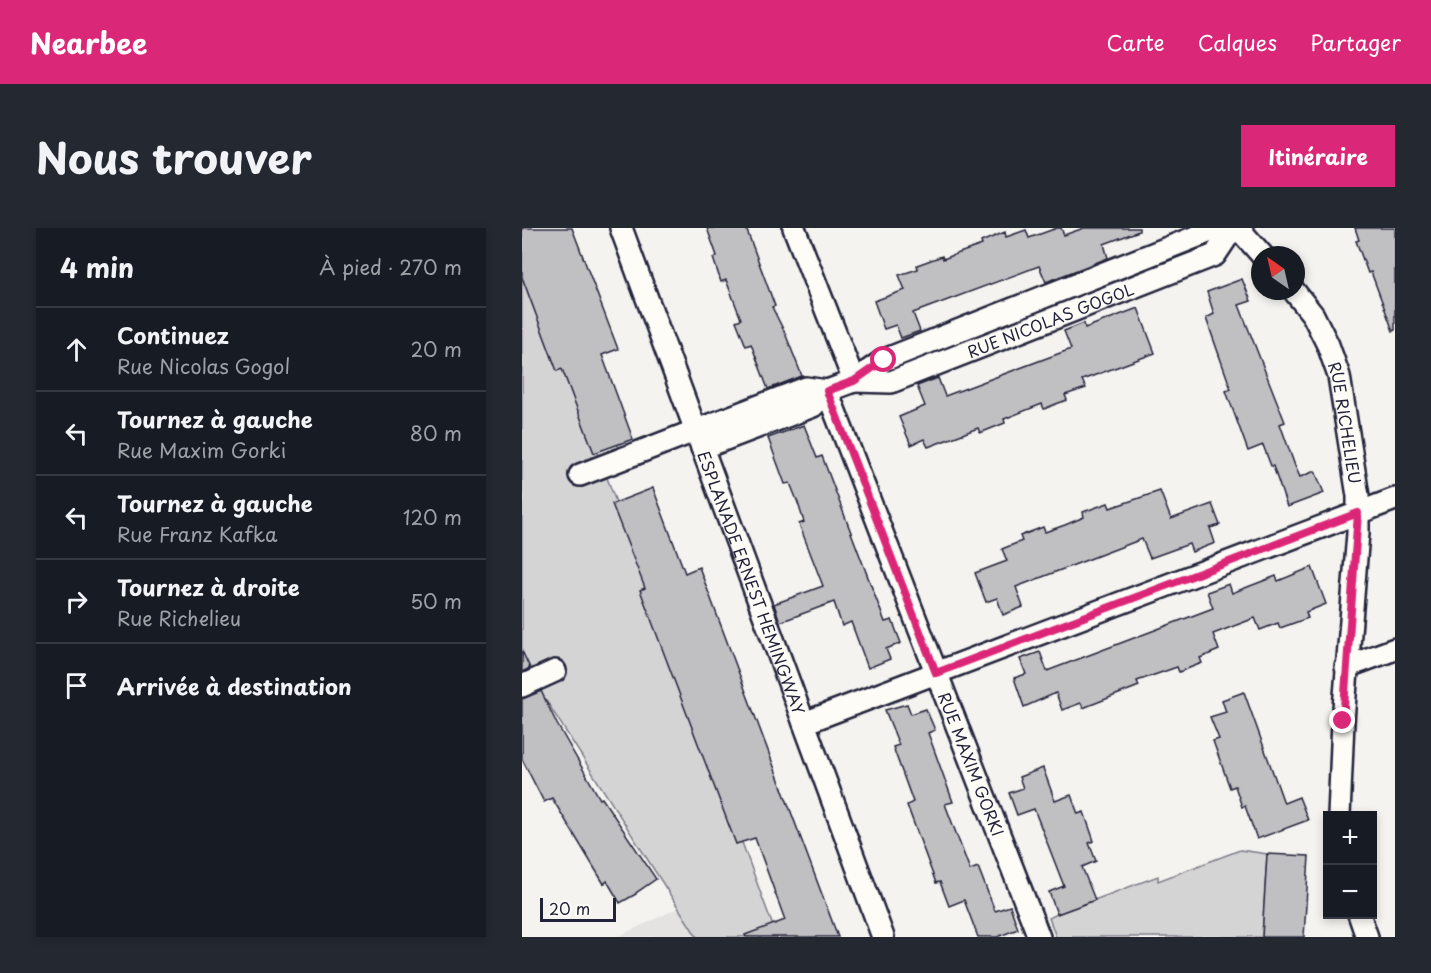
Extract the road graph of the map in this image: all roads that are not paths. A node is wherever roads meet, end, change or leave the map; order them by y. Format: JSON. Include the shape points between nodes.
{"nodes":[{"id":1,"x":621,"y":228,"type":"edge"},
{"id":2,"x":794,"y":228,"type":"edge"},
{"id":3,"x":1223,"y":228,"type":"edge"},
{"id":4,"x":1233,"y":228,"type":"edge"},
{"id":5,"x":1238,"y":228,"type":"edge"},
{"id":6,"x":1254,"y":246,"type":"edge"},
{"id":7,"x":1301,"y":300,"type":"edge"},
{"id":8,"x":854,"y":381,"type":"junction"},
{"id":9,"x":827,"y":391,"type":"junction"},
{"id":10,"x":699,"y":439,"type":"junction"},
{"id":11,"x":580,"y":475,"type":"dead end"},
{"id":12,"x":1395,"y":499,"type":"edge"},
{"id":13,"x":1358,"y":513,"type":"junction"},
{"id":14,"x":1395,"y":649,"type":"edge"},
{"id":15,"x":1346,"y":667,"type":"junction"},
{"id":16,"x":555,"y":671,"type":"dead end"},
{"id":17,"x":936,"y":673,"type":"junction"},
{"id":18,"x":522,"y":686,"type":"edge"},
{"id":19,"x":804,"y":723,"type":"junction"},
{"id":20,"x":1339,"y":811,"type":"edge"},
{"id":21,"x":1360,"y":919,"type":"edge"},
{"id":22,"x":883,"y":937,"type":"edge"},
{"id":23,"x":1039,"y":937,"type":"edge"},
{"id":24,"x":1367,"y":937,"type":"edge"}],
"edges":[{"from":1,"to":10,"type":"street","name":"ESPLANADE ERNEST HEMINGWAY"},
{"from":2,"to":8,"type":"street"},
{"from":3,"to":8,"type":"street","name":"RUE NICOLAS GOGOL","via":[[884,360]]},
{"from":4,"to":8,"type":"street","name":"RUE NICOLAS GOGOL","via":[[1215,255],[891,382]]},
{"from":5,"to":6,"type":"street"},
{"from":7,"to":13,"type":"street","name":"RUE RICHELIEU","via":[[1328,345],[1339,376]]},
{"from":8,"to":9,"type":"street","name":"RUE NICOLAS GOGOL"},
{"from":9,"to":10,"type":"street","name":"RUE NICOLAS GOGOL","via":[[806,388]]},
{"from":9,"to":17,"type":"street","name":"RUE MAXIM GORKI"},
{"from":10,"to":11,"type":"street","name":"RUE NICOLAS GOGOL"},
{"from":10,"to":19,"type":"street","name":"ESPLANADE ERNEST HEMINGWAY"},
{"from":12,"to":13,"type":"street"},
{"from":13,"to":15,"type":"street","name":"RUE RICHELIEU"},
{"from":13,"to":17,"type":"street"},
{"from":14,"to":15,"type":"street"},
{"from":15,"to":20,"type":"street","name":"RUE RICHELIEU"},
{"from":16,"to":18,"type":"street"},
{"from":17,"to":19,"type":"street"},
{"from":17,"to":23,"type":"street","name":"RUE MAXIM GORKI"},
{"from":19,"to":22,"type":"street","name":"ESPLANADE ERNEST HEMINGWAY"},
{"from":21,"to":24,"type":"street"}]}
